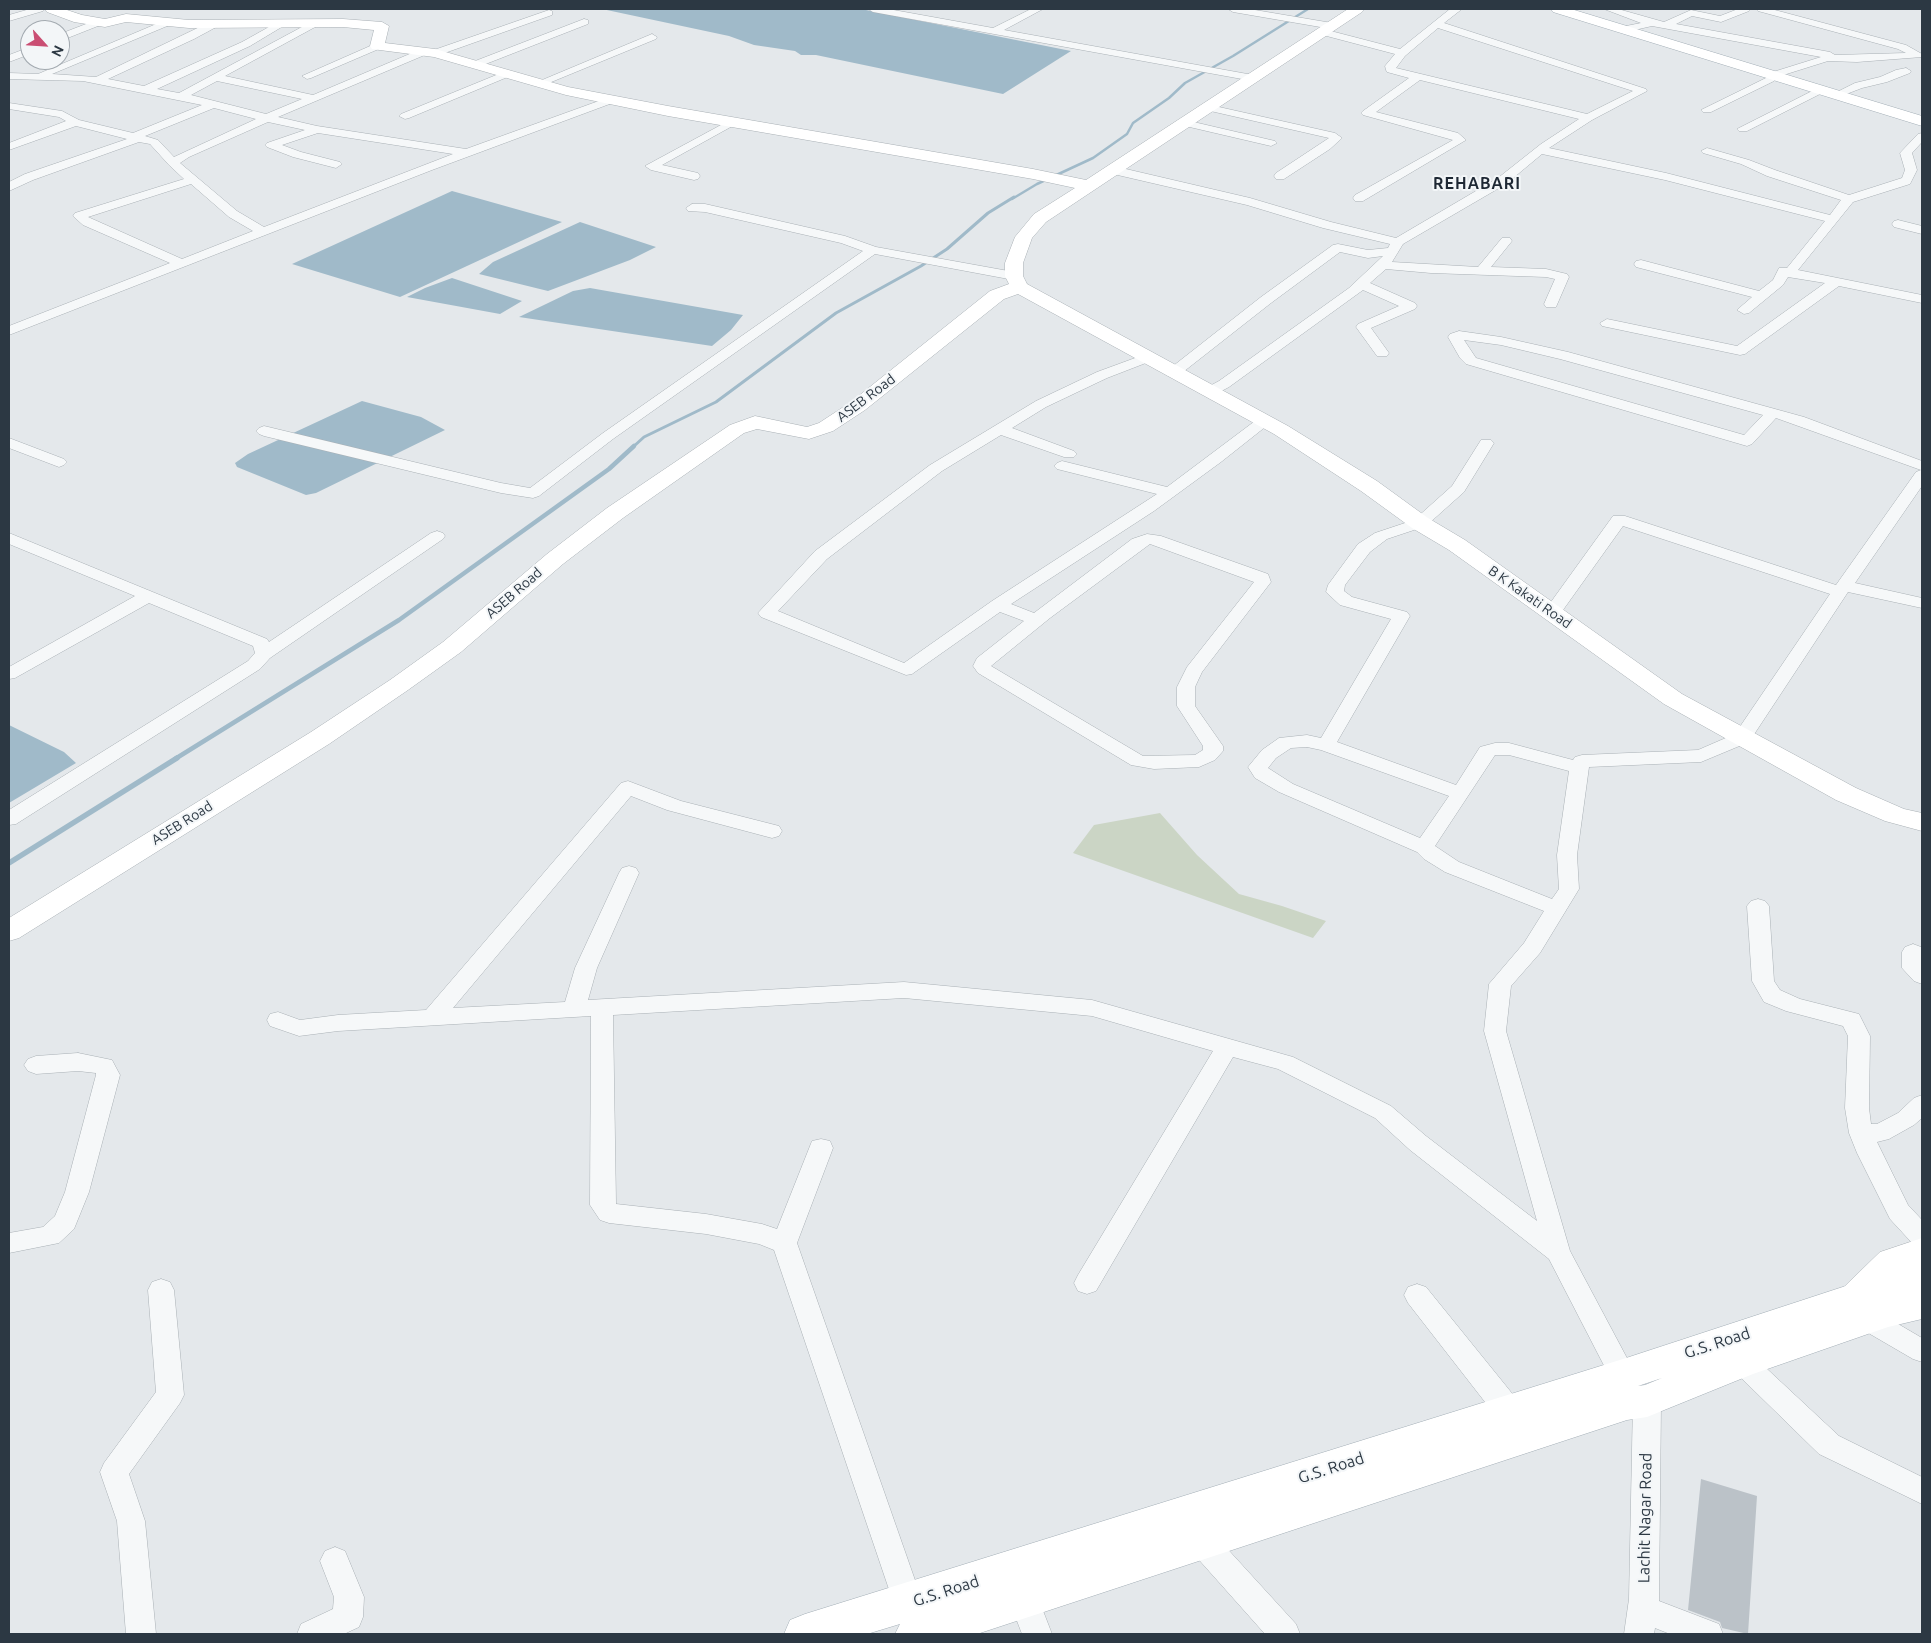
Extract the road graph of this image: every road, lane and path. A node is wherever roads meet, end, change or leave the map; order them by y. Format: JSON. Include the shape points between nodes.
{"nodes":[{"id":1,"x":40,"y":9,"type":"edge"},
{"id":2,"x":52,"y":9,"type":"edge"},
{"id":3,"x":874,"y":9,"type":"edge"},
{"id":4,"x":1038,"y":9,"type":"edge"},
{"id":5,"x":1233,"y":9,"type":"edge"},
{"id":6,"x":1357,"y":9,"type":"edge"},
{"id":7,"x":1457,"y":9,"type":"edge"},
{"id":8,"x":1544,"y":9,"type":"edge"},
{"id":9,"x":1558,"y":9,"type":"edge"},
{"id":10,"x":1570,"y":9,"type":"edge"},
{"id":11,"x":1609,"y":9,"type":"edge"},
{"id":12,"x":1746,"y":9,"type":"edge"},
{"id":13,"x":1761,"y":9,"type":"edge"},
{"id":14,"x":549,"y":13,"type":"dead end"},
{"id":15,"x":10,"y":16,"type":"edge"},
{"id":16,"x":99,"y":22,"type":"junction"},
{"id":17,"x":168,"y":22,"type":"junction"},
{"id":18,"x":584,"y":22,"type":"dead end"},
{"id":19,"x":216,"y":23,"type":"junction"},
{"id":20,"x":1652,"y":23,"type":"junction"},
{"id":21,"x":280,"y":24,"type":"junction"},
{"id":22,"x":312,"y":24,"type":"junction"},
{"id":23,"x":1437,"y":24,"type":"junction"},
{"id":24,"x":1666,"y":25,"type":"junction"},
{"id":25,"x":1630,"y":28,"type":"junction"},
{"id":26,"x":1328,"y":29,"type":"junction"},
{"id":27,"x":994,"y":31,"type":"junction"},
{"id":28,"x":70,"y":34,"type":"edge"},
{"id":29,"x":652,"y":37,"type":"dead end"},
{"id":30,"x":377,"y":46,"type":"junction"},
{"id":31,"x":429,"y":53,"type":"junction"},
{"id":32,"x":1403,"y":53,"type":"junction"},
{"id":33,"x":1920,"y":56,"type":"edge"},
{"id":34,"x":1839,"y":58,"type":"junction"},
{"id":35,"x":474,"y":65,"type":"junction"},
{"id":36,"x":1906,"y":71,"type":"dead end"},
{"id":37,"x":506,"y":74,"type":"junction"},
{"id":38,"x":9,"y":76,"type":"edge"},
{"id":39,"x":307,"y":76,"type":"dead end"},
{"id":40,"x":1417,"y":76,"type":"junction"},
{"id":41,"x":37,"y":77,"type":"junction"},
{"id":42,"x":215,"y":77,"type":"junction"},
{"id":43,"x":1777,"y":77,"type":"junction"},
{"id":44,"x":1253,"y":78,"type":"junction"},
{"id":45,"x":96,"y":81,"type":"junction"},
{"id":46,"x":1891,"y":82,"type":"junction"},
{"id":47,"x":540,"y":83,"type":"junction"},
{"id":48,"x":1911,"y":83,"type":"dead end"},
{"id":49,"x":1814,"y":88,"type":"junction"},
{"id":50,"x":145,"y":90,"type":"junction"},
{"id":51,"x":1836,"y":95,"type":"junction"},
{"id":52,"x":181,"y":96,"type":"junction"},
{"id":53,"x":314,"y":98,"type":"junction"},
{"id":54,"x":610,"y":100,"type":"junction"},
{"id":55,"x":212,"y":104,"type":"junction"},
{"id":56,"x":9,"y":106,"type":"edge"},
{"id":57,"x":1210,"y":108,"type":"junction"},
{"id":58,"x":1707,"y":110,"type":"dead end"},
{"id":59,"x":405,"y":116,"type":"dead end"},
{"id":60,"x":267,"y":118,"type":"junction"},
{"id":61,"x":1588,"y":118,"type":"junction"},
{"id":62,"x":1922,"y":121,"type":"edge"},
{"id":63,"x":74,"y":122,"type":"junction"},
{"id":64,"x":732,"y":122,"type":"junction"},
{"id":65,"x":1185,"y":123,"type":"junction"},
{"id":66,"x":317,"y":129,"type":"junction"},
{"id":67,"x":1743,"y":129,"type":"dead end"},
{"id":68,"x":1922,"y":136,"type":"edge"},
{"id":69,"x":136,"y":138,"type":"junction"},
{"id":70,"x":1271,"y":143,"type":"dead end"},
{"id":71,"x":9,"y":148,"type":"edge"},
{"id":72,"x":1540,"y":150,"type":"junction"},
{"id":73,"x":1707,"y":151,"type":"dead end"},
{"id":74,"x":466,"y":152,"type":"junction"},
{"id":75,"x":173,"y":163,"type":"junction"},
{"id":76,"x":336,"y":164,"type":"dead end"},
{"id":77,"x":1113,"y":170,"type":"junction"},
{"id":78,"x":694,"y":176,"type":"dead end"},
{"id":79,"x":1280,"y":176,"type":"dead end"},
{"id":80,"x":192,"y":180,"type":"junction"},
{"id":81,"x":1089,"y":186,"type":"junction"},
{"id":82,"x":9,"y":187,"type":"edge"},
{"id":83,"x":1359,"y":198,"type":"dead end"},
{"id":84,"x":1848,"y":198,"type":"junction"},
{"id":85,"x":692,"y":208,"type":"dead end"},
{"id":86,"x":1832,"y":219,"type":"junction"},
{"id":87,"x":1898,"y":224,"type":"dead end"},
{"id":88,"x":1922,"y":230,"type":"edge"},
{"id":89,"x":262,"y":231,"type":"junction"},
{"id":90,"x":1506,"y":241,"type":"dead end"},
{"id":91,"x":1395,"y":247,"type":"junction"},
{"id":92,"x":873,"y":250,"type":"junction"},
{"id":93,"x":180,"y":263,"type":"junction"},
{"id":94,"x":1641,"y":264,"type":"dead end"},
{"id":95,"x":1383,"y":265,"type":"junction"},
{"id":96,"x":1481,"y":270,"type":"junction"},
{"id":97,"x":1789,"y":273,"type":"junction"},
{"id":98,"x":1837,"y":281,"type":"junction"},
{"id":99,"x":1016,"y":282,"type":"junction"},
{"id":100,"x":1361,"y":284,"type":"junction"},
{"id":101,"x":1760,"y":295,"type":"junction"},
{"id":102,"x":1922,"y":299,"type":"edge"},
{"id":103,"x":1551,"y":304,"type":"dead end"},
{"id":104,"x":1744,"y":310,"type":"dead end"},
{"id":105,"x":1607,"y":323,"type":"dead end"},
{"id":106,"x":9,"y":331,"type":"edge"},
{"id":107,"x":1382,"y":353,"type":"dead end"},
{"id":108,"x":1146,"y":358,"type":"junction"},
{"id":109,"x":1173,"y":373,"type":"junction"},
{"id":110,"x":1209,"y":392,"type":"junction"},
{"id":111,"x":1774,"y":413,"type":"junction"},
{"id":112,"x":1264,"y":421,"type":"junction"},
{"id":113,"x":1000,"y":429,"type":"junction"},
{"id":114,"x":264,"y":430,"type":"dead end"},
{"id":115,"x":1486,"y":442,"type":"dead end"},
{"id":116,"x":9,"y":443,"type":"edge"},
{"id":117,"x":59,"y":462,"type":"dead end"},
{"id":118,"x":1922,"y":466,"type":"edge"},
{"id":119,"x":1922,"y":475,"type":"edge"},
{"id":120,"x":1169,"y":492,"type":"junction"},
{"id":121,"x":1420,"y":523,"type":"junction"},
{"id":122,"x":1120,"y":526,"type":"junction"},
{"id":123,"x":437,"y":536,"type":"dead end"},
{"id":124,"x":9,"y":538,"type":"edge"},
{"id":125,"x":1142,"y":541,"type":"junction"},
{"id":126,"x":1842,"y":589,"type":"junction"},
{"id":127,"x":148,"y":596,"type":"junction"},
{"id":128,"x":1002,"y":602,"type":"junction"},
{"id":129,"x":1922,"y":603,"type":"edge"},
{"id":130,"x":1552,"y":613,"type":"junction"},
{"id":131,"x":1040,"y":617,"type":"junction"},
{"id":132,"x":264,"y":654,"type":"junction"},
{"id":133,"x":9,"y":674,"type":"edge"},
{"id":134,"x":1742,"y":738,"type":"junction"},
{"id":135,"x":1326,"y":744,"type":"junction"},
{"id":136,"x":1580,"y":768,"type":"junction"},
{"id":137,"x":1461,"y":793,"type":"junction"},
{"id":138,"x":1895,"y":815,"type":"junction"},
{"id":139,"x":9,"y":820,"type":"edge"},
{"id":140,"x":1922,"y":822,"type":"edge"},
{"id":141,"x":772,"y":832,"type":"dead end"},
{"id":142,"x":1922,"y":838,"type":"edge"},
{"id":143,"x":1424,"y":847,"type":"junction"},
{"id":144,"x":630,"y":873,"type":"dead end"},
{"id":145,"x":1758,"y":906,"type":"dead end"},
{"id":146,"x":1556,"y":908,"type":"junction"},
{"id":147,"x":9,"y":932,"type":"edge"},
{"id":148,"x":1912,"y":952,"type":"dead end"},
{"id":149,"x":1922,"y":976,"type":"edge"},
{"id":150,"x":602,"y":1007,"type":"junction"},
{"id":151,"x":574,"y":1009,"type":"junction"},
{"id":152,"x":433,"y":1017,"type":"junction"},
{"id":153,"x":278,"y":1020,"type":"dead end"},
{"id":154,"x":1227,"y":1046,"type":"junction"},
{"id":155,"x":36,"y":1065,"type":"dead end"},
{"id":156,"x":1922,"y":1104,"type":"edge"},
{"id":157,"x":1861,"y":1133,"type":"junction"},
{"id":158,"x":821,"y":1148,"type":"dead end"},
{"id":159,"x":1922,"y":1237,"type":"edge"},
{"id":160,"x":784,"y":1243,"type":"junction"},
{"id":161,"x":9,"y":1244,"type":"edge"},
{"id":162,"x":1558,"y":1252,"type":"junction"},
{"id":163,"x":1920,"y":1278,"type":"edge"},
{"id":164,"x":1087,"y":1283,"type":"dead end"},
{"id":165,"x":161,"y":1290,"type":"dead end"},
{"id":166,"x":1418,"y":1295,"type":"dead end"},
{"id":167,"x":1883,"y":1312,"type":"edge"},
{"id":168,"x":1922,"y":1351,"type":"edge"},
{"id":169,"x":1742,"y":1362,"type":"junction"},
{"id":170,"x":1635,"y":1388,"type":"junction"},
{"id":171,"x":1509,"y":1411,"type":"junction"},
{"id":172,"x":1922,"y":1491,"type":"edge"},
{"id":173,"x":1202,"y":1542,"type":"junction"},
{"id":174,"x":335,"y":1561,"type":"dead end"},
{"id":175,"x":1031,"y":1617,"type":"edge"},
{"id":176,"x":912,"y":1618,"type":"edge"},
{"id":177,"x":1644,"y":1627,"type":"edge"},
{"id":178,"x":141,"y":1634,"type":"edge"},
{"id":179,"x":312,"y":1634,"type":"edge"},
{"id":180,"x":805,"y":1634,"type":"edge"},
{"id":181,"x":1285,"y":1634,"type":"edge"},
{"id":182,"x":1708,"y":1634,"type":"edge"}],
"edges":[{"from":1,"to":15,"type":"street"},
{"from":2,"to":16,"type":"main road"},
{"from":3,"to":27,"type":"street"},
{"from":4,"to":27,"type":"street"},
{"from":5,"to":26,"type":"street"},
{"from":6,"to":26,"type":"main road"},
{"from":7,"to":23,"type":"street"},
{"from":8,"to":43,"type":"main road"},
{"from":9,"to":43,"type":"main road"},
{"from":10,"to":25,"type":"main road"},
{"from":11,"to":20,"type":"street"},
{"from":12,"to":24,"type":"street","via":[[1721,19],[1691,13]]},
{"from":13,"to":33,"type":"street","via":[[1902,47]]},
{"from":14,"to":31,"type":"street"},
{"from":16,"to":17,"type":"main road","via":[[126,18]]},
{"from":16,"to":28,"type":"street"},
{"from":17,"to":19,"type":"main road"},
{"from":17,"to":41,"type":"street"},
{"from":18,"to":35,"type":"street"},
{"from":19,"to":21,"type":"main road"},
{"from":19,"to":45,"type":"street"},
{"from":20,"to":24,"type":"street"},
{"from":20,"to":25,"type":"street"},
{"from":21,"to":22,"type":"main road"},
{"from":21,"to":50,"type":"street","via":[[246,44]]},
{"from":22,"to":30,"type":"main road","via":[[382,26]]},
{"from":22,"to":42,"type":"street"},
{"from":23,"to":32,"type":"street"},
{"from":23,"to":61,"type":"street","via":[[1642,91]]},
{"from":24,"to":34,"type":"street"},
{"from":25,"to":43,"type":"main road"},
{"from":26,"to":32,"type":"street"},
{"from":26,"to":44,"type":"main road"},
{"from":27,"to":44,"type":"street"},
{"from":29,"to":47,"type":"street"},
{"from":30,"to":31,"type":"main road"},
{"from":30,"to":39,"type":"street"},
{"from":31,"to":35,"type":"main road"},
{"from":31,"to":53,"type":"street"},
{"from":32,"to":40,"type":"street","via":[[1390,68]]},
{"from":33,"to":34,"type":"street"},
{"from":34,"to":43,"type":"street","via":[[1812,62]]},
{"from":35,"to":37,"type":"main road"},
{"from":36,"to":46,"type":"street"},
{"from":37,"to":47,"type":"main road"},
{"from":37,"to":59,"type":"street"},
{"from":38,"to":41,"type":"street"},
{"from":40,"to":61,"type":"street"},
{"from":40,"to":83,"type":"street","via":[[1367,113],[1454,135],[1460,140]]},
{"from":41,"to":45,"type":"street"},
{"from":42,"to":52,"type":"street"},
{"from":42,"to":53,"type":"street"},
{"from":43,"to":49,"type":"main road"},
{"from":43,"to":58,"type":"street"},
{"from":44,"to":57,"type":"main road"},
{"from":45,"to":50,"type":"street"},
{"from":46,"to":48,"type":"street"},
{"from":46,"to":51,"type":"street","via":[[1858,85]]},
{"from":47,"to":54,"type":"main road"},
{"from":49,"to":51,"type":"main road"},
{"from":49,"to":67,"type":"street"},
{"from":50,"to":52,"type":"street"},
{"from":51,"to":62,"type":"main road"},
{"from":52,"to":55,"type":"street"},
{"from":53,"to":60,"type":"street"},
{"from":54,"to":64,"type":"main road"},
{"from":54,"to":74,"type":"street"},
{"from":55,"to":60,"type":"street"},
{"from":55,"to":69,"type":"street"},
{"from":56,"to":63,"type":"street","via":[[62,114]]},
{"from":57,"to":65,"type":"main road"},
{"from":57,"to":79,"type":"street","via":[[1336,138]]},
{"from":60,"to":66,"type":"street"},
{"from":60,"to":75,"type":"street"},
{"from":61,"to":72,"type":"street"},
{"from":63,"to":69,"type":"street"},
{"from":63,"to":71,"type":"street"},
{"from":64,"to":78,"type":"street","via":[[651,166]]},
{"from":64,"to":81,"type":"main road"},
{"from":65,"to":70,"type":"street"},
{"from":65,"to":77,"type":"main road"},
{"from":66,"to":74,"type":"street"},
{"from":66,"to":76,"type":"street","via":[[272,145]]},
{"from":68,"to":84,"type":"street","via":[[1906,154],[1911,170],[1906,181]]},
{"from":69,"to":75,"type":"street","via":[[154,142]]},
{"from":69,"to":82,"type":"street"},
{"from":72,"to":86,"type":"street","via":[[1666,177]]},
{"from":72,"to":91,"type":"street","via":[[1502,181]]},
{"from":73,"to":84,"type":"street"},
{"from":74,"to":89,"type":"street"},
{"from":75,"to":80,"type":"street"},
{"from":77,"to":81,"type":"main road"},
{"from":77,"to":91,"type":"street","via":[[1250,202]]},
{"from":80,"to":89,"type":"street","via":[[233,214]]},
{"from":80,"to":93,"type":"street","via":[[79,216]]},
{"from":81,"to":99,"type":"main road","via":[[1040,218],[1024,237],[1014,263]]},
{"from":84,"to":86,"type":"street"},
{"from":85,"to":92,"type":"street","via":[[705,208],[845,240]]},
{"from":86,"to":97,"type":"street"},
{"from":87,"to":88,"type":"street"},
{"from":89,"to":93,"type":"street"},
{"from":90,"to":96,"type":"street"},
{"from":91,"to":95,"type":"street"},
{"from":91,"to":109,"type":"street","via":[[1368,254],[1338,248]]},
{"from":92,"to":99,"type":"street","via":[[943,262]]},
{"from":92,"to":114,"type":"street","via":[[608,436],[533,493],[492,486]]},
{"from":93,"to":106,"type":"street"},
{"from":94,"to":101,"type":"street"},
{"from":95,"to":96,"type":"street","via":[[1431,270]]},
{"from":95,"to":100,"type":"street"},
{"from":96,"to":103,"type":"street","via":[[1546,273],[1562,277]]},
{"from":97,"to":98,"type":"street"},
{"from":97,"to":101,"type":"street","via":[[1784,271],[1778,282]]},
{"from":98,"to":102,"type":"street"},
{"from":98,"to":105,"type":"street","via":[[1740,351]]},
{"from":99,"to":108,"type":"main road","name":"B K Kakati Road"},
{"from":99,"to":147,"type":"main road","name":"ASEB Road","via":[[858,406],[826,427],[809,433],[755,422],[737,429],[600,524],[452,647],[399,685],[320,738]]},
{"from":100,"to":107,"type":"street","via":[[1410,306],[1363,327]]},
{"from":100,"to":110,"type":"street"},
{"from":101,"to":104,"type":"street"},
{"from":108,"to":109,"type":"main road","name":"B K Kakati Road"},
{"from":108,"to":113,"type":"street","via":[[1041,404]]},
{"from":109,"to":110,"type":"main road","name":"B K Kakati Road"},
{"from":110,"to":112,"type":"main road","name":"B K Kakati Road"},
{"from":111,"to":111,"type":"street","via":[[1520,344],[1455,336],[1471,361],[1747,441]]},
{"from":111,"to":118,"type":"street"},
{"from":112,"to":120,"type":"street"},
{"from":112,"to":121,"type":"main road","name":"B K Kakati Road","via":[[1369,486]]},
{"from":113,"to":120,"type":"street","via":[[1066,460]]},
{"from":113,"to":128,"type":"street","via":[[936,468],[820,555],[767,613],[906,670]]},
{"from":115,"to":121,"type":"street","via":[[1458,489]]},
{"from":116,"to":117,"type":"street"},
{"from":119,"to":126,"type":"street"},
{"from":120,"to":122,"type":"street"},
{"from":121,"to":130,"type":"main road","name":"B K Kakati Road","via":[[1457,545]]},
{"from":121,"to":135,"type":"street","via":[[1381,536],[1364,548],[1337,585],[1335,592],[1346,601],[1400,616]]},
{"from":122,"to":125,"type":"street"},
{"from":122,"to":128,"type":"street"},
{"from":123,"to":132,"type":"street"},
{"from":124,"to":127,"type":"street"},
{"from":125,"to":131,"type":"street"},
{"from":125,"to":131,"type":"street","via":[[1155,539],[1262,578],[1263,582],[1193,670],[1186,687],[1186,706],[1213,746],[1208,756],[1199,761],[1138,761],[984,669],[983,662]]},
{"from":126,"to":129,"type":"street"},
{"from":126,"to":130,"type":"street","via":[[1619,519]]},
{"from":126,"to":134,"type":"street"},
{"from":127,"to":132,"type":"street","via":[[261,643]]},
{"from":127,"to":133,"type":"street"},
{"from":128,"to":131,"type":"street"},
{"from":130,"to":134,"type":"main road","name":"B K Kakati Road","via":[[1673,699]]},
{"from":132,"to":139,"type":"street","via":[[254,665]]},
{"from":134,"to":136,"type":"street","via":[[1701,756],[1582,761]]},
{"from":134,"to":138,"type":"main road","name":"B K Kakati Road","via":[[1846,794]]},
{"from":135,"to":137,"type":"street"},
{"from":135,"to":143,"type":"street","via":[[1286,742],[1258,767],[1262,774],[1286,788]]},
{"from":136,"to":137,"type":"street","via":[[1495,748],[1486,751]]},
{"from":136,"to":146,"type":"street","via":[[1567,855],[1569,889]]},
{"from":137,"to":143,"type":"street"},
{"from":138,"to":140,"type":"main road","name":"B K Kakati Road"},
{"from":138,"to":142,"type":"main road"},
{"from":141,"to":152,"type":"street","via":[[674,806],[628,787]]},
{"from":143,"to":146,"type":"street","via":[[1452,867]]},
{"from":144,"to":151,"type":"street","via":[[586,968]]},
{"from":145,"to":157,"type":"street","via":[[1763,980],[1772,996],[1851,1020],[1859,1036],[1857,1108]]},
{"from":146,"to":162,"type":"street","via":[[1532,948],[1500,984],[1495,1031]]},
{"from":148,"to":149,"type":"street","via":[[1914,968]]},
{"from":150,"to":151,"type":"street"},
{"from":150,"to":154,"type":"street","via":[[904,990],[1092,1008]]},
{"from":150,"to":160,"type":"street","via":[[602,1205],[605,1209],[609,1213],[762,1234]]},
{"from":151,"to":152,"type":"street"},
{"from":152,"to":153,"type":"street","via":[[299,1028]]},
{"from":154,"to":162,"type":"street","via":[[1285,1063],[1383,1112],[1418,1144]]},
{"from":154,"to":164,"type":"street"},
{"from":155,"to":161,"type":"street","via":[[78,1062],[104,1066],[108,1076],[77,1192],[65,1222],[50,1236]]},
{"from":156,"to":157,"type":"street","via":[[1906,1119],[1881,1133]]},
{"from":157,"to":159,"type":"street","via":[[1899,1212]]},
{"from":158,"to":160,"type":"street"},
{"from":160,"to":176,"type":"street"},
{"from":162,"to":170,"type":"street"},
{"from":163,"to":167,"type":"main road"},
{"from":163,"to":167,"type":"main road","via":[[1892,1262]]},
{"from":165,"to":178,"type":"street","via":[[170,1395],[114,1472],[131,1521]]},
{"from":166,"to":171,"type":"street"},
{"from":167,"to":168,"type":"street"},
{"from":167,"to":169,"type":"main road","name":"G.S. Road"},
{"from":167,"to":170,"type":"main road","name":"G.S. Road"},
{"from":169,"to":170,"type":"main road","name":"G.S. Road"},
{"from":169,"to":172,"type":"street","via":[[1829,1445]]},
{"from":170,"to":171,"type":"main road","name":"G.S. Road"},
{"from":170,"to":173,"type":"main road","name":"G.S. Road","via":[[1626,1404]]},
{"from":170,"to":177,"type":"street","name":"Lachit Nagar Road"},
{"from":171,"to":176,"type":"main road","name":"G.S. Road"},
{"from":173,"to":175,"type":"main road","name":"G.S. Road"},
{"from":173,"to":181,"type":"street"},
{"from":174,"to":179,"type":"street","via":[[349,1597],[348,1617]]},
{"from":175,"to":176,"type":"main road","name":"G.S. Road"},
{"from":176,"to":180,"type":"main road","name":"G.S. Road"},
{"from":177,"to":182,"type":"street"}]}
